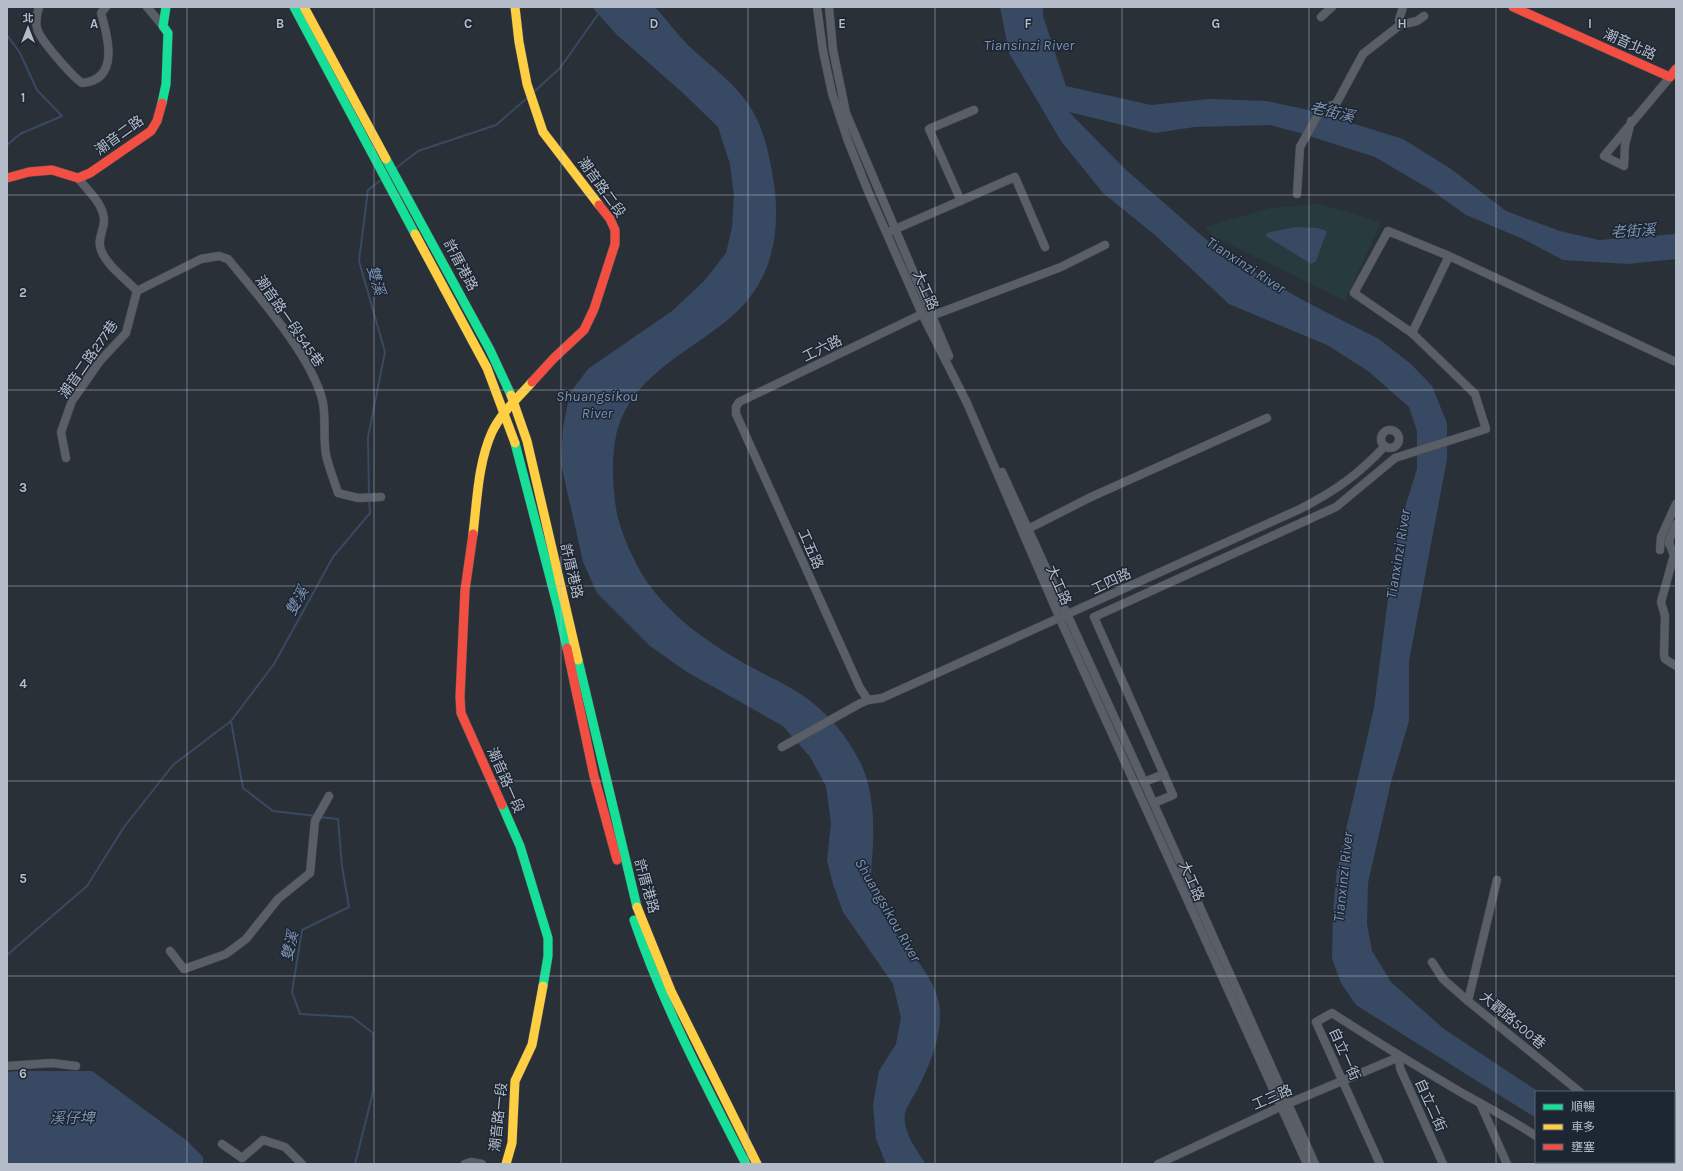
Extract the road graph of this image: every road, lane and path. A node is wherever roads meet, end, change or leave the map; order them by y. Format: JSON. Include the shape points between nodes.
{"nodes":[{"id":1,"x":39,"y":7,"type":"edge"},
{"id":2,"x":106,"y":7,"type":"edge"},
{"id":3,"x":146,"y":7,"type":"edge"},
{"id":4,"x":166,"y":7,"type":"edge"},
{"id":5,"x":294,"y":7,"type":"edge"},
{"id":6,"x":304,"y":7,"type":"edge"},
{"id":7,"x":515,"y":7,"type":"edge"},
{"id":8,"x":817,"y":7,"type":"edge"},
{"id":9,"x":829,"y":7,"type":"edge"},
{"id":10,"x":1332,"y":7,"type":"edge"},
{"id":11,"x":1403,"y":7,"type":"edge"},
{"id":12,"x":1514,"y":7,"type":"edge"},
{"id":13,"x":1424,"y":16,"type":"dead end"},
{"id":14,"x":1321,"y":17,"type":"dead end"},
{"id":15,"x":1400,"y":25,"type":"junction"},
{"id":16,"x":163,"y":26,"type":"junction"},
{"id":17,"x":1676,"y":69,"type":"edge"},
{"id":18,"x":1670,"y":77,"type":"junction"},
{"id":19,"x":974,"y":110,"type":"dead end"},
{"id":20,"x":1631,"y":121,"type":"junction"},
{"id":21,"x":7,"y":178,"type":"edge"},
{"id":22,"x":78,"y":178,"type":"junction"},
{"id":23,"x":1298,"y":194,"type":"dead end"},
{"id":24,"x":961,"y":201,"type":"junction"},
{"id":25,"x":896,"y":229,"type":"junction"},
{"id":26,"x":887,"y":233,"type":"junction"},
{"id":27,"x":1105,"y":245,"type":"dead end"},
{"id":28,"x":1045,"y":248,"type":"dead end"},
{"id":29,"x":1449,"y":256,"type":"junction"},
{"id":30,"x":137,"y":291,"type":"junction"},
{"id":31,"x":922,"y":314,"type":"junction"},
{"id":32,"x":931,"y":316,"type":"junction"},
{"id":33,"x":1412,"y":332,"type":"junction"},
{"id":34,"x":1676,"y":362,"type":"edge"},
{"id":35,"x":510,"y":407,"type":"junction"},
{"id":36,"x":736,"y":407,"type":"joint"},
{"id":37,"x":1267,"y":418,"type":"dead end"},
{"id":38,"x":1385,"y":446,"type":"dead end"},
{"id":39,"x":66,"y":458,"type":"dead end"},
{"id":40,"x":377,"y":497,"type":"dead end"},
{"id":41,"x":1676,"y":504,"type":"edge"},
{"id":42,"x":1676,"y":524,"type":"edge"},
{"id":43,"x":1024,"y":530,"type":"junction"},
{"id":44,"x":1660,"y":550,"type":"dead end"},
{"id":45,"x":1063,"y":617,"type":"junction"},
{"id":46,"x":1676,"y":666,"type":"edge"},
{"id":47,"x":868,"y":700,"type":"junction"},
{"id":48,"x":784,"y":745,"type":"dead end"},
{"id":49,"x":1164,"y":774,"type":"junction"},
{"id":50,"x":1144,"y":782,"type":"junction"},
{"id":51,"x":329,"y":796,"type":"dead end"},
{"id":52,"x":1154,"y":803,"type":"junction"},
{"id":53,"x":1496,"y":880,"type":"dead end"},
{"id":54,"x":631,"y":896,"type":"junction"},
{"id":55,"x":170,"y":951,"type":"dead end"},
{"id":56,"x":1432,"y":962,"type":"dead end"},
{"id":57,"x":1468,"y":1000,"type":"junction"},
{"id":58,"x":1399,"y":1057,"type":"junction"},
{"id":59,"x":7,"y":1066,"type":"edge"},
{"id":60,"x":76,"y":1066,"type":"dead end"},
{"id":61,"x":1342,"y":1080,"type":"junction"},
{"id":62,"x":1579,"y":1091,"type":"edge"},
{"id":63,"x":1480,"y":1103,"type":"junction"},
{"id":64,"x":1283,"y":1106,"type":"junction"},
{"id":65,"x":1535,"y":1135,"type":"edge"},
{"id":66,"x":222,"y":1144,"type":"dead end"},
{"id":67,"x":1562,"y":1163,"type":"edge"},
{"id":68,"x":302,"y":1164,"type":"edge"},
{"id":69,"x":465,"y":1164,"type":"edge"},
{"id":70,"x":482,"y":1164,"type":"edge"},
{"id":71,"x":506,"y":1164,"type":"edge"},
{"id":72,"x":746,"y":1164,"type":"edge"},
{"id":73,"x":757,"y":1164,"type":"edge"},
{"id":74,"x":1158,"y":1164,"type":"edge"},
{"id":75,"x":1308,"y":1164,"type":"edge"},
{"id":76,"x":1315,"y":1164,"type":"edge"},
{"id":77,"x":1380,"y":1164,"type":"edge"},
{"id":78,"x":1443,"y":1164,"type":"edge"},
{"id":79,"x":1507,"y":1164,"type":"edge"},
{"id":80,"x":1558,"y":1164,"type":"edge"}],
"edges":[{"from":1,"to":2,"type":"street","via":[[35,19],[37,30],[66,68],[82,83],[89,82],[103,73],[108,62],[109,42],[101,13]]},
{"from":3,"to":16,"type":"street"},
{"from":4,"to":16,"type":"street","name":"潮音二路"},
{"from":5,"to":35,"type":"street","name":"許厝港路"},
{"from":6,"to":35,"type":"street","name":"許厝港路","via":[[483,336]]},
{"from":7,"to":35,"type":"street","name":"潮音路二段","via":[[527,84],[543,132],[610,219],[615,230],[615,244],[594,309],[584,330],[554,358]]},
{"from":8,"to":26,"type":"street","name":"大工路","via":[[832,93],[848,141]]},
{"from":9,"to":25,"type":"street","name":"大工路","via":[[833,50],[846,114]]},
{"from":10,"to":14,"type":"street"},
{"from":11,"to":15,"type":"street"},
{"from":12,"to":18,"type":"street","name":"潮音北路"},
{"from":13,"to":15,"type":"street","via":[[1417,21]]},
{"from":15,"to":23,"type":"street","via":[[1363,54],[1336,104],[1322,109],[1300,147]]},
{"from":16,"to":22,"type":"street","name":"潮音二路","via":[[168,33],[162,107],[158,122],[151,131],[90,173]]},
{"from":17,"to":18,"type":"street"},
{"from":18,"to":20,"type":"street"},
{"from":19,"to":24,"type":"street","via":[[929,130]]},
{"from":20,"to":20,"type":"street","via":[[1604,156],[1624,166],[1625,145]]},
{"from":21,"to":22,"type":"street","via":[[52,170]]},
{"from":22,"to":30,"type":"street","via":[[103,209],[104,223],[100,249],[105,258]]},
{"from":24,"to":25,"type":"street"},
{"from":24,"to":28,"type":"street","via":[[1015,178]]},
{"from":25,"to":26,"type":"street"},
{"from":25,"to":32,"type":"street","name":"大工路"},
{"from":26,"to":31,"type":"street","name":"大工路"},
{"from":27,"to":32,"type":"street","via":[[1060,267]]},
{"from":29,"to":33,"type":"street"},
{"from":29,"to":33,"type":"street","via":[[1388,231],[1354,293]]},
{"from":29,"to":34,"type":"street"},
{"from":30,"to":39,"type":"street","name":"潮音二路277巷","via":[[126,333],[100,361],[72,401],[61,432]]},
{"from":30,"to":40,"type":"street","name":"潮音路一段545巷","via":[[201,259],[219,256],[228,258],[268,308],[315,380],[322,403],[326,454],[338,493]]},
{"from":31,"to":36,"type":"street","name":"工六路","via":[[739,402]]},
{"from":31,"to":43,"type":"street","name":"大工路"},
{"from":32,"to":43,"type":"street","name":"大工路"},
{"from":33,"to":49,"type":"street","via":[[1475,394],[1486,429],[1395,458],[1336,507],[1094,617]]},
{"from":35,"to":54,"type":"street","name":"許厝港路","via":[[518,452],[556,601],[594,776]]},
{"from":35,"to":54,"type":"street","name":"許厝港路","via":[[527,441],[627,869]]},
{"from":35,"to":71,"type":"street","name":"潮音路一段","via":[[492,432],[483,459],[464,590],[460,697],[461,713],[520,846],[548,938],[548,956],[532,1045],[515,1081],[512,1143]]},
{"from":36,"to":47,"type":"street","name":"工五路","via":[[736,414],[860,688]]},
{"from":37,"to":43,"type":"street"},
{"from":38,"to":45,"type":"street","name":"工四路","via":[[1371,461],[1331,493]]},
{"from":41,"to":44,"type":"street","via":[[1661,537]]},
{"from":42,"to":46,"type":"street","via":[[1669,543],[1674,555],[1661,602],[1665,616],[1664,655],[1665,659]]},
{"from":43,"to":45,"type":"street","name":"大工路"},
{"from":45,"to":47,"type":"street","name":"工四路","via":[[882,698]]},
{"from":45,"to":50,"type":"street","name":"大工路"},
{"from":45,"to":64,"type":"street","name":"大工路"},
{"from":47,"to":48,"type":"street","name":"工四路"},
{"from":49,"to":50,"type":"street"},
{"from":49,"to":52,"type":"street","via":[[1173,795]]},
{"from":50,"to":52,"type":"street","name":"大工路"},
{"from":51,"to":55,"type":"street","via":[[315,821],[310,873],[278,899],[246,939],[226,954],[184,969]]},
{"from":52,"to":64,"type":"street","name":"大工路"},
{"from":53,"to":57,"type":"street","name":"大觀路500巷"},
{"from":54,"to":72,"type":"street","name":"許厝港路","via":[[644,951],[672,1017]]},
{"from":54,"to":73,"type":"street","name":"許厝港路","via":[[671,991]]},
{"from":56,"to":57,"type":"street","via":[[1443,979]]},
{"from":57,"to":62,"type":"street","name":"大觀路500巷"},
{"from":58,"to":61,"type":"street","name":"工三路"},
{"from":58,"to":61,"type":"street","name":"自立一街","via":[[1332,1013],[1316,1022]]},
{"from":58,"to":63,"type":"street"},
{"from":58,"to":78,"type":"street","name":"自立二街","via":[[1400,1068]]},
{"from":59,"to":60,"type":"street","via":[[52,1063]]},
{"from":61,"to":64,"type":"street","name":"工三路"},
{"from":61,"to":77,"type":"street","name":"自立一街"},
{"from":63,"to":65,"type":"street"},
{"from":63,"to":79,"type":"street"},
{"from":64,"to":74,"type":"street","name":"工三路"},
{"from":64,"to":75,"type":"street","name":"大工路"},
{"from":64,"to":76,"type":"street","name":"大工路"},
{"from":66,"to":68,"type":"street","via":[[242,1158],[262,1140],[285,1147]]},
{"from":67,"to":80,"type":"street"},
{"from":69,"to":70,"type":"street"}]}
